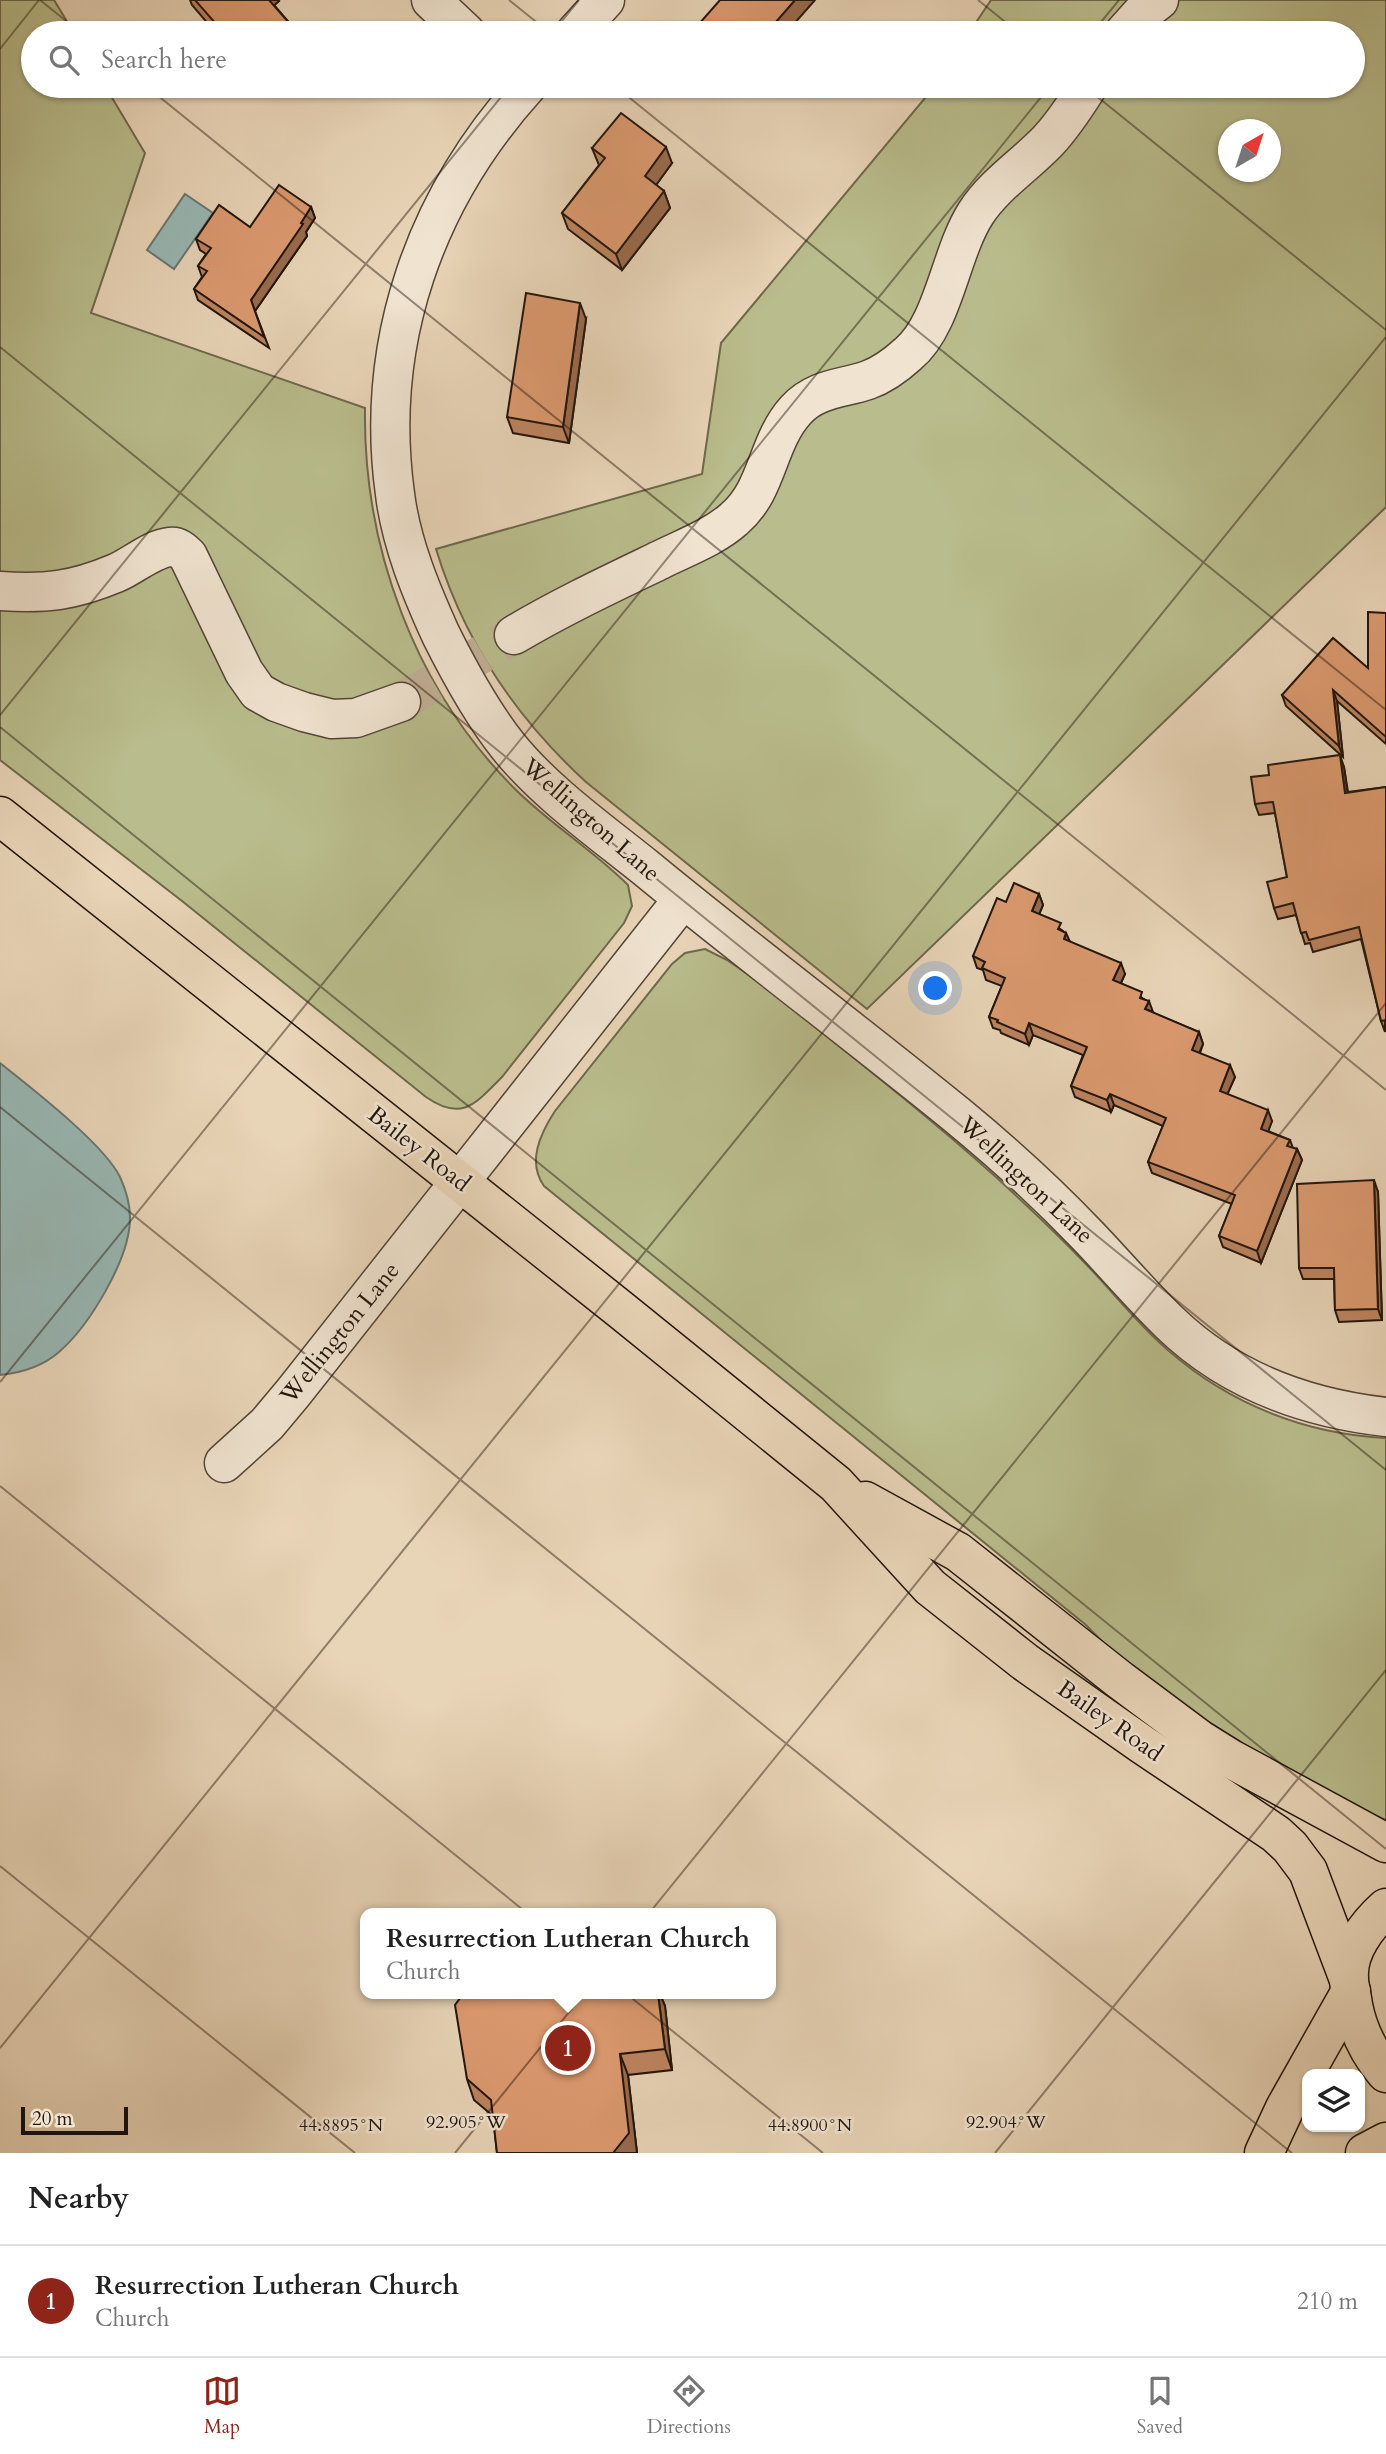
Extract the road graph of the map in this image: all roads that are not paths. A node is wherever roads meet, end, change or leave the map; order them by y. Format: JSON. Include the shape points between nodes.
{"nodes":[{"id":1,"x":431,"y":0,"type":"edge"},
{"id":2,"x":605,"y":0,"type":"edge"},
{"id":3,"x":1158,"y":0,"type":"edge"},
{"id":4,"x":453,"y":21,"type":"edge"},
{"id":5,"x":586,"y":21,"type":"edge"},
{"id":6,"x":1135,"y":21,"type":"edge"},
{"id":7,"x":516,"y":98,"type":"edge"},
{"id":8,"x":1080,"y":98,"type":"edge"},
{"id":9,"x":0,"y":591,"type":"edge"},
{"id":10,"x":514,"y":635,"type":"tunnel mouth"},
{"id":11,"x":401,"y":702,"type":"tunnel mouth"},
{"id":12,"x":0,"y":816,"type":"edge"},
{"id":13,"x":683,"y":899,"type":"junction"},
{"id":14,"x":461,"y":1182,"type":"junction"},
{"id":15,"x":1386,"y":1417,"type":"edge"},
{"id":16,"x":224,"y":1463,"type":"dead end"},
{"id":17,"x":836,"y":1484,"type":"junction"},
{"id":18,"x":1386,"y":1843,"type":"edge"},
{"id":19,"x":1386,"y":1908,"type":"edge"},
{"id":20,"x":1350,"y":1984,"type":"junction"},
{"id":21,"x":1386,"y":2073,"type":"edge"},
{"id":22,"x":1386,"y":2142,"type":"edge"},
{"id":23,"x":1264,"y":2153,"type":"edge"},
{"id":24,"x":1365,"y":2153,"type":"edge"}],
"edges":[{"from":1,"to":4,"type":"street"},
{"from":2,"to":5,"type":"street"},
{"from":3,"to":6,"type":"street"},
{"from":7,"to":13,"type":"street","name":"Wellington Lane","via":[[456,181],[429,234],[412,284],[391,383],[395,497],[432,614],[460,675],[508,746],[556,795]]},
{"from":8,"to":10,"type":"street","via":[[1048,141],[977,212],[922,339],[909,354],[868,380],[824,391],[801,405],[769,457],[762,483],[734,520],[560,607]]},
{"from":9,"to":11,"type":"street","via":[[72,589],[169,547],[179,548],[188,556],[244,673],[258,692],[332,719],[356,718]]},
{"from":12,"to":14,"type":"main road","name":"Bailey Road"},
{"from":13,"to":14,"type":"street","name":"Wellington Lane"},
{"from":13,"to":15,"type":"street","name":"Wellington Lane","via":[[959,1117],[1084,1231],[1170,1324],[1204,1351],[1250,1379],[1296,1399],[1348,1413]]},
{"from":14,"to":16,"type":"street","name":"Wellington Lane","via":[[267,1424]]},
{"from":14,"to":17,"type":"main road","name":"Bailey Road"},
{"from":17,"to":18,"type":"main road","name":"Bailey Road","via":[[958,1552],[1199,1739]]},
{"from":17,"to":20,"type":"main road","name":"Bailey Road","via":[[930,1587],[1026,1662],[1261,1822],[1290,1847],[1313,1882]]},
{"from":19,"to":20,"type":"main road","via":[[1354,1952]]},
{"from":20,"to":21,"type":"main road","name":"Bailey Road","via":[[1364,2043]]},
{"from":20,"to":23,"type":"main road"},
{"from":22,"to":24,"type":"main road"}]}
